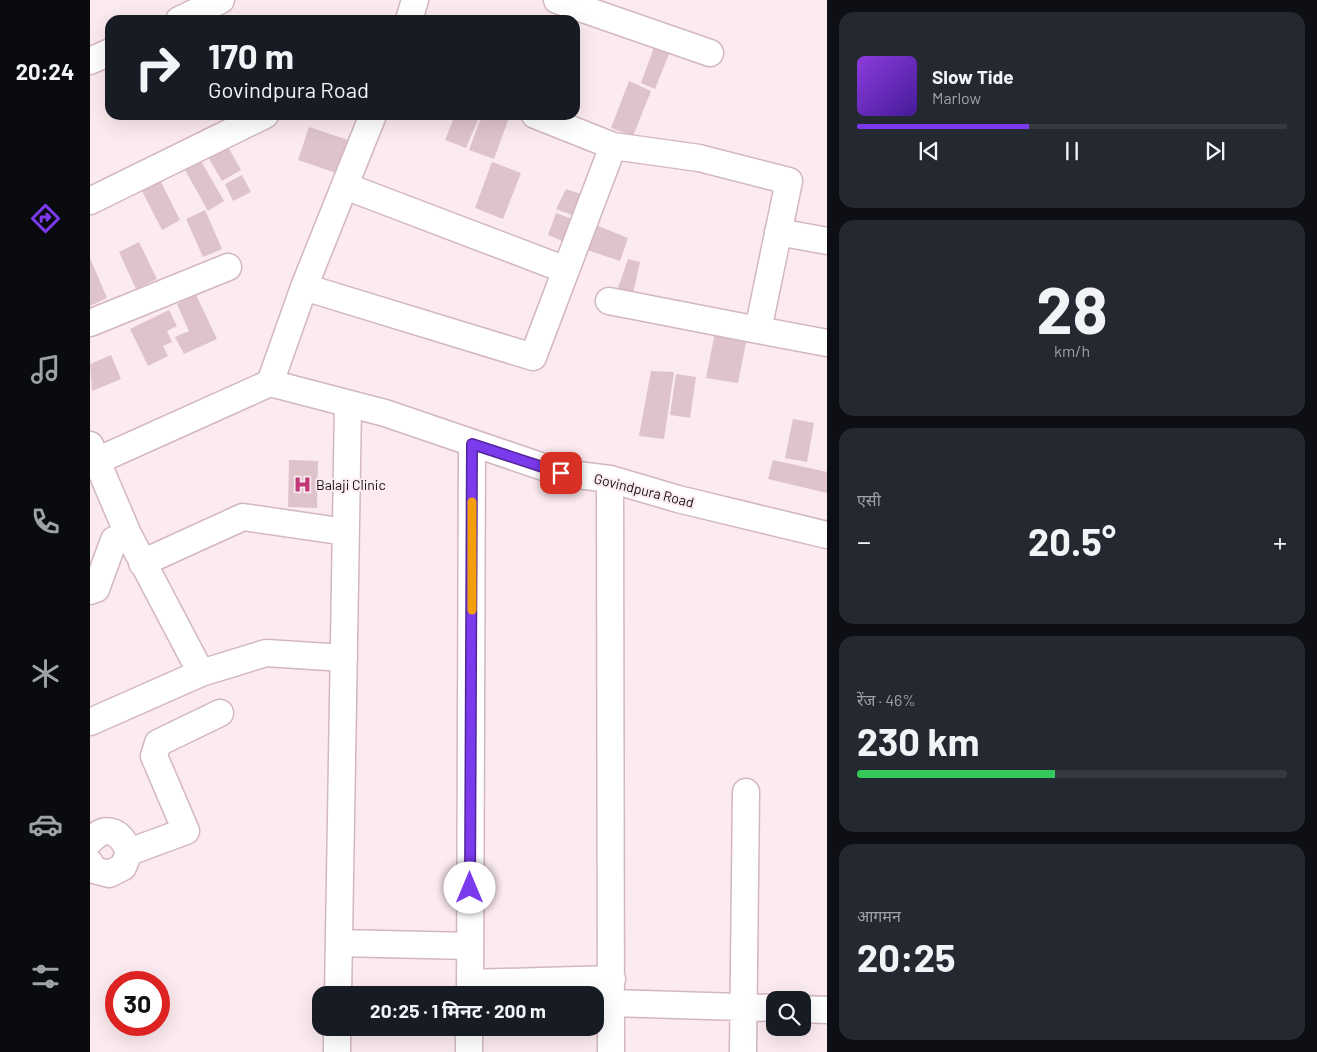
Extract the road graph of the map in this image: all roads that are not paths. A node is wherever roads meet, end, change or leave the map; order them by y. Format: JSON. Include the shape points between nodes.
{"nodes":[{"id":1,"x":221,"y":0,"type":"edge"},
{"id":2,"x":415,"y":0,"type":"edge"},
{"id":3,"x":557,"y":0,"type":"edge"},
{"id":4,"x":190,"y":15,"type":"edge"},
{"id":5,"x":410,"y":15,"type":"edge"},
{"id":6,"x":710,"y":53,"type":"dead end"},
{"id":7,"x":105,"y":54,"type":"edge"},
{"id":8,"x":90,"y":61,"type":"edge"},
{"id":9,"x":256,"y":120,"type":"edge"},
{"id":10,"x":369,"y":120,"type":"edge"},
{"id":11,"x":548,"y":120,"type":"edge"},
{"id":12,"x":613,"y":146,"type":"junction"},
{"id":13,"x":345,"y":186,"type":"junction"},
{"id":14,"x":90,"y":201,"type":"edge"},
{"id":15,"x":778,"y":232,"type":"junction"},
{"id":16,"x":827,"y":241,"type":"edge"},
{"id":17,"x":228,"y":267,"type":"dead end"},
{"id":18,"x":566,"y":270,"type":"junction"},
{"id":19,"x":304,"y":287,"type":"junction"},
{"id":20,"x":610,"y":301,"type":"dead end"},
{"id":21,"x":90,"y":323,"type":"edge"},
{"id":22,"x":758,"y":330,"type":"junction"},
{"id":23,"x":827,"y":344,"type":"edge"},
{"id":24,"x":270,"y":383,"type":"junction"},
{"id":25,"x":348,"y":405,"type":"junction"},
{"id":26,"x":472,"y":444,"type":"junction"},
{"id":27,"x":93,"y":456,"type":"edge"},
{"id":28,"x":610,"y":479,"type":"junction"},
{"id":29,"x":346,"y":532,"type":"junction"},
{"id":30,"x":128,"y":534,"type":"junction"},
{"id":31,"x":827,"y":535,"type":"edge"},
{"id":32,"x":142,"y":563,"type":"junction"},
{"id":33,"x":90,"y":591,"type":"edge"},
{"id":34,"x":344,"y":658,"type":"junction"},
{"id":35,"x":201,"y":673,"type":"junction"},
{"id":36,"x":220,"y":713,"type":"dead end"},
{"id":37,"x":90,"y":722,"type":"edge"},
{"id":38,"x":746,"y":792,"type":"dead end"},
{"id":39,"x":90,"y":841,"type":"edge"},
{"id":40,"x":129,"y":852,"type":"junction"},
{"id":41,"x":91,"y":868,"type":"edge"},
{"id":42,"x":339,"y":943,"type":"junction"},
{"id":43,"x":470,"y":946,"type":"junction"},
{"id":44,"x":338,"y":986,"type":"edge"},
{"id":45,"x":470,"y":986,"type":"edge"},
{"id":46,"x":604,"y":991,"type":"edge"},
{"id":47,"x":612,"y":991,"type":"junction"},
{"id":48,"x":744,"y":1007,"type":"junction"},
{"id":49,"x":766,"y":1008,"type":"edge"},
{"id":50,"x":811,"y":1009,"type":"edge"},
{"id":51,"x":827,"y":1010,"type":"edge"},
{"id":52,"x":337,"y":1036,"type":"edge"},
{"id":53,"x":469,"y":1036,"type":"edge"},
{"id":54,"x":337,"y":1052,"type":"edge"},
{"id":55,"x":469,"y":1052,"type":"edge"},
{"id":56,"x":611,"y":1052,"type":"edge"},
{"id":57,"x":743,"y":1052,"type":"edge"}],
"edges":[{"from":1,"to":4,"type":"street"},
{"from":2,"to":5,"type":"street"},
{"from":3,"to":6,"type":"street"},
{"from":7,"to":8,"type":"street"},
{"from":9,"to":14,"type":"street"},
{"from":10,"to":13,"type":"street"},
{"from":11,"to":12,"type":"street"},
{"from":12,"to":15,"type":"street","via":[[699,158],[789,181]]},
{"from":12,"to":18,"type":"street"},
{"from":13,"to":18,"type":"street"},
{"from":13,"to":19,"type":"street"},
{"from":15,"to":16,"type":"street"},
{"from":15,"to":22,"type":"street"},
{"from":17,"to":21,"type":"street"},
{"from":18,"to":19,"type":"street","via":[[533,356]]},
{"from":19,"to":24,"type":"street"},
{"from":20,"to":22,"type":"street"},
{"from":22,"to":23,"type":"street"},
{"from":24,"to":25,"type":"street","name":"Govindpura Road"},
{"from":24,"to":27,"type":"street"},
{"from":25,"to":26,"type":"street","name":"Govindpura Road","via":[[385,413]]},
{"from":25,"to":29,"type":"street"},
{"from":26,"to":28,"type":"street","name":"Govindpura Road","via":[[561,473]]},
{"from":26,"to":43,"type":"street"},
{"from":27,"to":30,"type":"street"},
{"from":28,"to":31,"type":"street","name":"Govindpura Road"},
{"from":28,"to":47,"type":"street"},
{"from":29,"to":32,"type":"street","via":[[243,517]]},
{"from":29,"to":34,"type":"street"},
{"from":30,"to":32,"type":"street"},
{"from":30,"to":33,"type":"street","via":[[114,540],[96,589]]},
{"from":32,"to":35,"type":"street"},
{"from":34,"to":35,"type":"street","via":[[266,652]]},
{"from":34,"to":42,"type":"street"},
{"from":35,"to":37,"type":"street"},
{"from":36,"to":40,"type":"street","via":[[158,743],[154,756],[186,831]]},
{"from":38,"to":48,"type":"street"},
{"from":39,"to":40,"type":"street","via":[[97,833],[111,831],[124,838]]},
{"from":40,"to":41,"type":"street","via":[[123,867],[109,874]]},
{"from":42,"to":43,"type":"street"},
{"from":42,"to":44,"type":"street"},
{"from":43,"to":45,"type":"street"},
{"from":46,"to":47,"type":"street"},
{"from":47,"to":48,"type":"street"},
{"from":47,"to":56,"type":"street"},
{"from":48,"to":49,"type":"street"},
{"from":48,"to":57,"type":"street"},
{"from":50,"to":51,"type":"street"},
{"from":52,"to":54,"type":"street"},
{"from":53,"to":55,"type":"street"}]}
